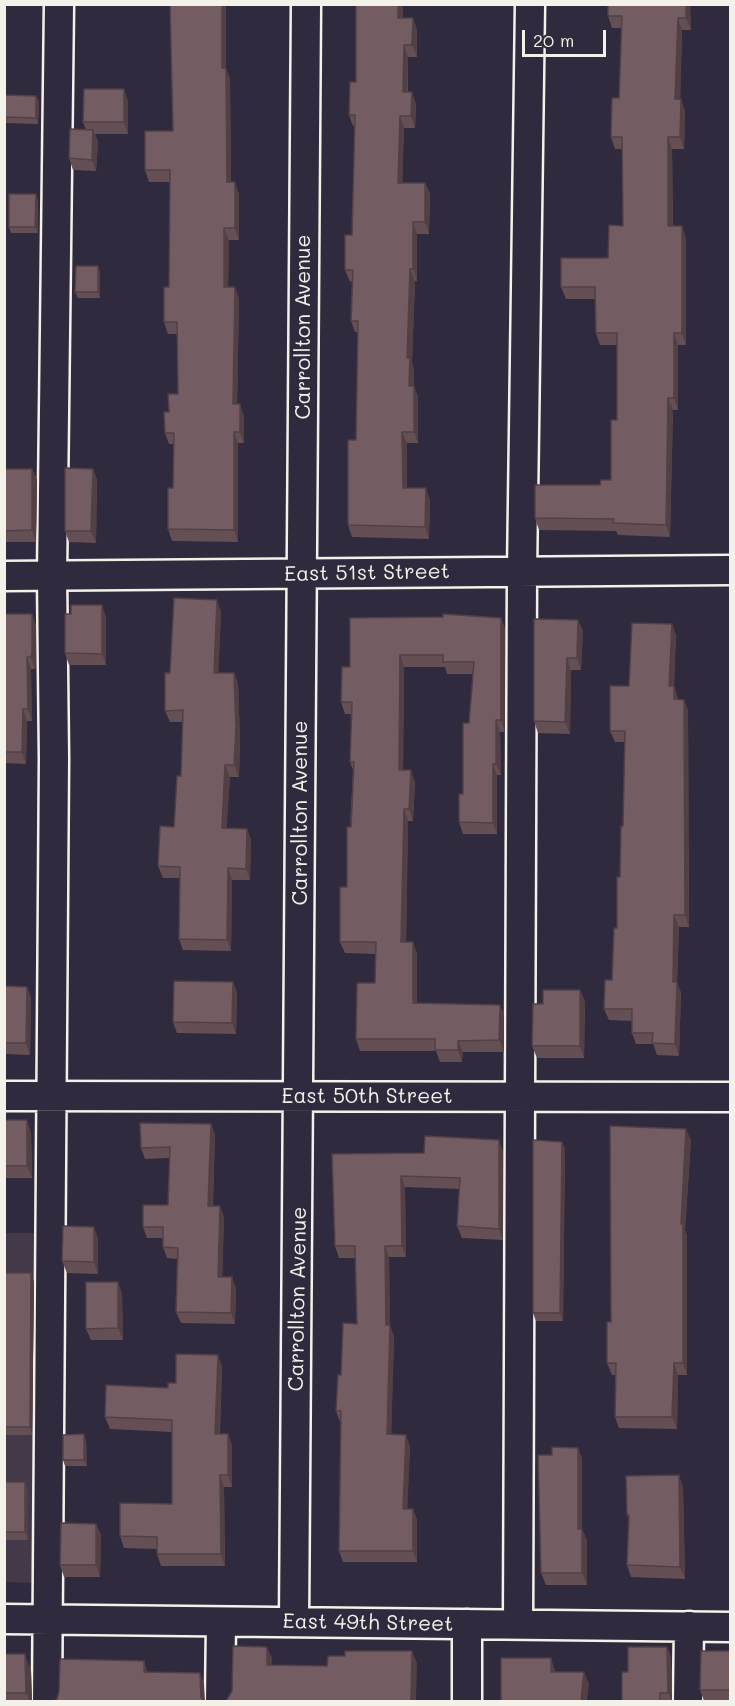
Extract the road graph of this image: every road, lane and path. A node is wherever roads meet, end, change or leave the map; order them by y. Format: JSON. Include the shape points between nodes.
{"nodes":[{"id":1,"x":59,"y":4,"type":"edge"},
{"id":2,"x":306,"y":4,"type":"edge"},
{"id":3,"x":530,"y":4,"type":"edge"},
{"id":4,"x":730,"y":570,"type":"edge"},
{"id":5,"x":522,"y":572,"type":"junction"},
{"id":6,"x":303,"y":573,"type":"junction"},
{"id":7,"x":52,"y":575,"type":"junction"},
{"id":8,"x":4,"y":576,"type":"edge"},
{"id":9,"x":4,"y":1096,"type":"edge"},
{"id":10,"x":50,"y":1096,"type":"junction"},
{"id":11,"x":300,"y":1097,"type":"junction"},
{"id":12,"x":520,"y":1097,"type":"junction"},
{"id":13,"x":730,"y":1097,"type":"edge"},
{"id":14,"x":4,"y":1619,"type":"edge"},
{"id":15,"x":48,"y":1619,"type":"junction"},
{"id":16,"x":221,"y":1622,"type":"junction"},
{"id":17,"x":294,"y":1622,"type":"junction"},
{"id":18,"x":467,"y":1624,"type":"junction"},
{"id":19,"x":518,"y":1624,"type":"junction"},
{"id":20,"x":689,"y":1626,"type":"junction"},
{"id":21,"x":730,"y":1627,"type":"edge"},
{"id":22,"x":47,"y":1701,"type":"edge"},
{"id":23,"x":220,"y":1701,"type":"edge"},
{"id":24,"x":467,"y":1701,"type":"edge"},
{"id":25,"x":688,"y":1701,"type":"edge"}],
"edges":[{"from":1,"to":7,"type":"street"},
{"from":2,"to":6,"type":"street","name":"Carrollton Avenue"},
{"from":3,"to":5,"type":"street"},
{"from":4,"to":5,"type":"street","name":"East 51st Street"},
{"from":5,"to":6,"type":"street","name":"East 51st Street"},
{"from":5,"to":12,"type":"street"},
{"from":6,"to":7,"type":"street","name":"East 51st Street"},
{"from":6,"to":11,"type":"street","name":"Carrollton Avenue"},
{"from":7,"to":8,"type":"street","name":"East 51st Street"},
{"from":7,"to":10,"type":"street"},
{"from":9,"to":10,"type":"street","name":"East 50th Street"},
{"from":10,"to":11,"type":"street","name":"East 50th Street"},
{"from":10,"to":15,"type":"street"},
{"from":11,"to":12,"type":"street","name":"East 50th Street"},
{"from":11,"to":17,"type":"street","name":"Carrollton Avenue"},
{"from":12,"to":13,"type":"street","name":"East 50th Street"},
{"from":12,"to":19,"type":"street"},
{"from":14,"to":15,"type":"street","name":"East 49th Street"},
{"from":15,"to":16,"type":"street","name":"East 49th Street"},
{"from":15,"to":22,"type":"street"},
{"from":16,"to":17,"type":"street","name":"East 49th Street"},
{"from":16,"to":23,"type":"street"},
{"from":17,"to":18,"type":"street","name":"East 49th Street"},
{"from":18,"to":19,"type":"street","name":"East 49th Street"},
{"from":18,"to":24,"type":"street"},
{"from":19,"to":20,"type":"street","name":"East 49th Street"},
{"from":20,"to":21,"type":"street","name":"East 49th Street"},
{"from":20,"to":25,"type":"street"}]}
